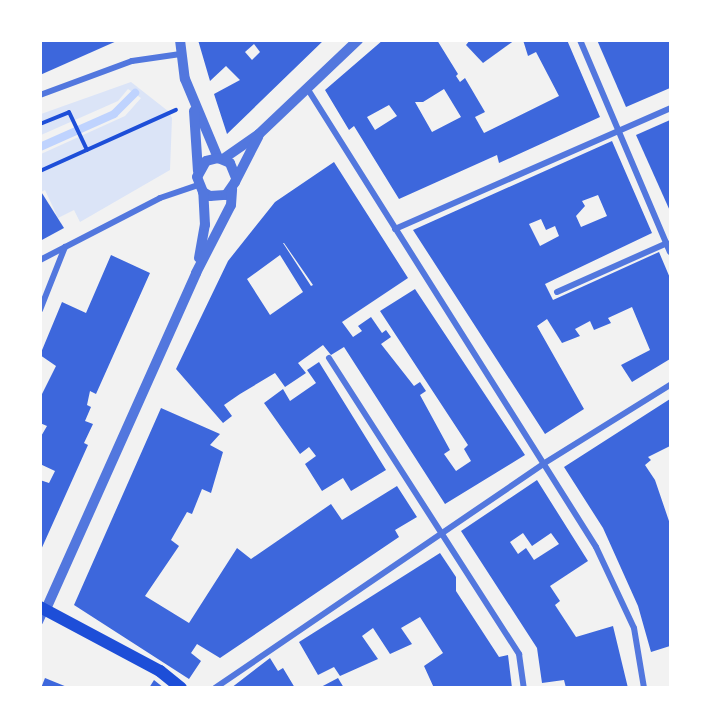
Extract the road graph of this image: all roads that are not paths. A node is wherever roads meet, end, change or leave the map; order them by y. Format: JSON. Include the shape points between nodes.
{"nodes":[{"id":1,"x":180,"y":40,"type":"edge"},
{"id":2,"x":358,"y":40,"type":"edge"},
{"id":3,"x":580,"y":40,"type":"edge"},
{"id":4,"x":180,"y":54,"type":"junction"},
{"id":5,"x":306,"y":88,"type":"junction"},
{"id":6,"x":40,"y":95,"type":"edge"},
{"id":7,"x":194,"y":102,"type":"junction"},
{"id":8,"x":670,"y":108,"type":"edge"},
{"id":9,"x":618,"y":128,"type":"junction"},
{"id":10,"x":259,"y":134,"type":"junction"},
{"id":11,"x":221,"y":159,"type":"junction"},
{"id":12,"x":198,"y":171,"type":"junction"},
{"id":13,"x":234,"y":183,"type":"junction"},
{"id":14,"x":201,"y":189,"type":"junction"},
{"id":15,"x":395,"y":229,"type":"junction"},
{"id":16,"x":667,"y":243,"type":"junction"},
{"id":17,"x":66,"y":247,"type":"junction"},
{"id":18,"x":670,"y":252,"type":"edge"},
{"id":19,"x":40,"y":260,"type":"edge"},
{"id":20,"x":196,"y":273,"type":"junction"},
{"id":21,"x":557,"y":292,"type":"dead end"},
{"id":22,"x":40,"y":310,"type":"edge"},
{"id":23,"x":330,"y":358,"type":"dead end"},
{"id":24,"x":670,"y":385,"type":"edge"},
{"id":25,"x":543,"y":464,"type":"junction"},
{"id":26,"x":442,"y":531,"type":"junction"},
{"id":27,"x":43,"y":608,"type":"edge"},
{"id":28,"x":40,"y":622,"type":"edge"},
{"id":29,"x":181,"y":687,"type":"edge"},
{"id":30,"x":215,"y":687,"type":"edge"},
{"id":31,"x":524,"y":687,"type":"edge"},
{"id":32,"x":644,"y":687,"type":"edge"}],
"edges":[{"from":1,"to":4,"type":"street"},
{"from":2,"to":5,"type":"street"},
{"from":3,"to":9,"type":"street"},
{"from":4,"to":6,"type":"street","via":[[132,60]]},
{"from":4,"to":7,"type":"street"},
{"from":5,"to":10,"type":"street"},
{"from":5,"to":15,"type":"street"},
{"from":7,"to":11,"type":"street"},
{"from":7,"to":12,"type":"street"},
{"from":8,"to":9,"type":"street"},
{"from":9,"to":15,"type":"street"},
{"from":9,"to":16,"type":"street"},
{"from":10,"to":11,"type":"street"},
{"from":10,"to":13,"type":"street"},
{"from":11,"to":12,"type":"street","via":[[206,161]]},
{"from":11,"to":13,"type":"street","via":[[234,169]]},
{"from":12,"to":14,"type":"street"},
{"from":13,"to":14,"type":"street","via":[[219,197]]},
{"from":13,"to":20,"type":"street","via":[[231,205]]},
{"from":14,"to":17,"type":"street","via":[[160,198]]},
{"from":14,"to":20,"type":"street","via":[[205,225]]},
{"from":15,"to":25,"type":"street"},
{"from":16,"to":18,"type":"street"},
{"from":16,"to":21,"type":"street"},
{"from":17,"to":19,"type":"street"},
{"from":17,"to":22,"type":"street"},
{"from":20,"to":27,"type":"street"},
{"from":23,"to":26,"type":"street"},
{"from":24,"to":25,"type":"street"},
{"from":25,"to":26,"type":"street"},
{"from":25,"to":32,"type":"street","via":[[596,547],[634,628]]},
{"from":26,"to":30,"type":"street"},
{"from":26,"to":31,"type":"street","via":[[519,654]]},
{"from":27,"to":28,"type":"street"},
{"from":27,"to":29,"type":"main road","via":[[160,670]]}]}
